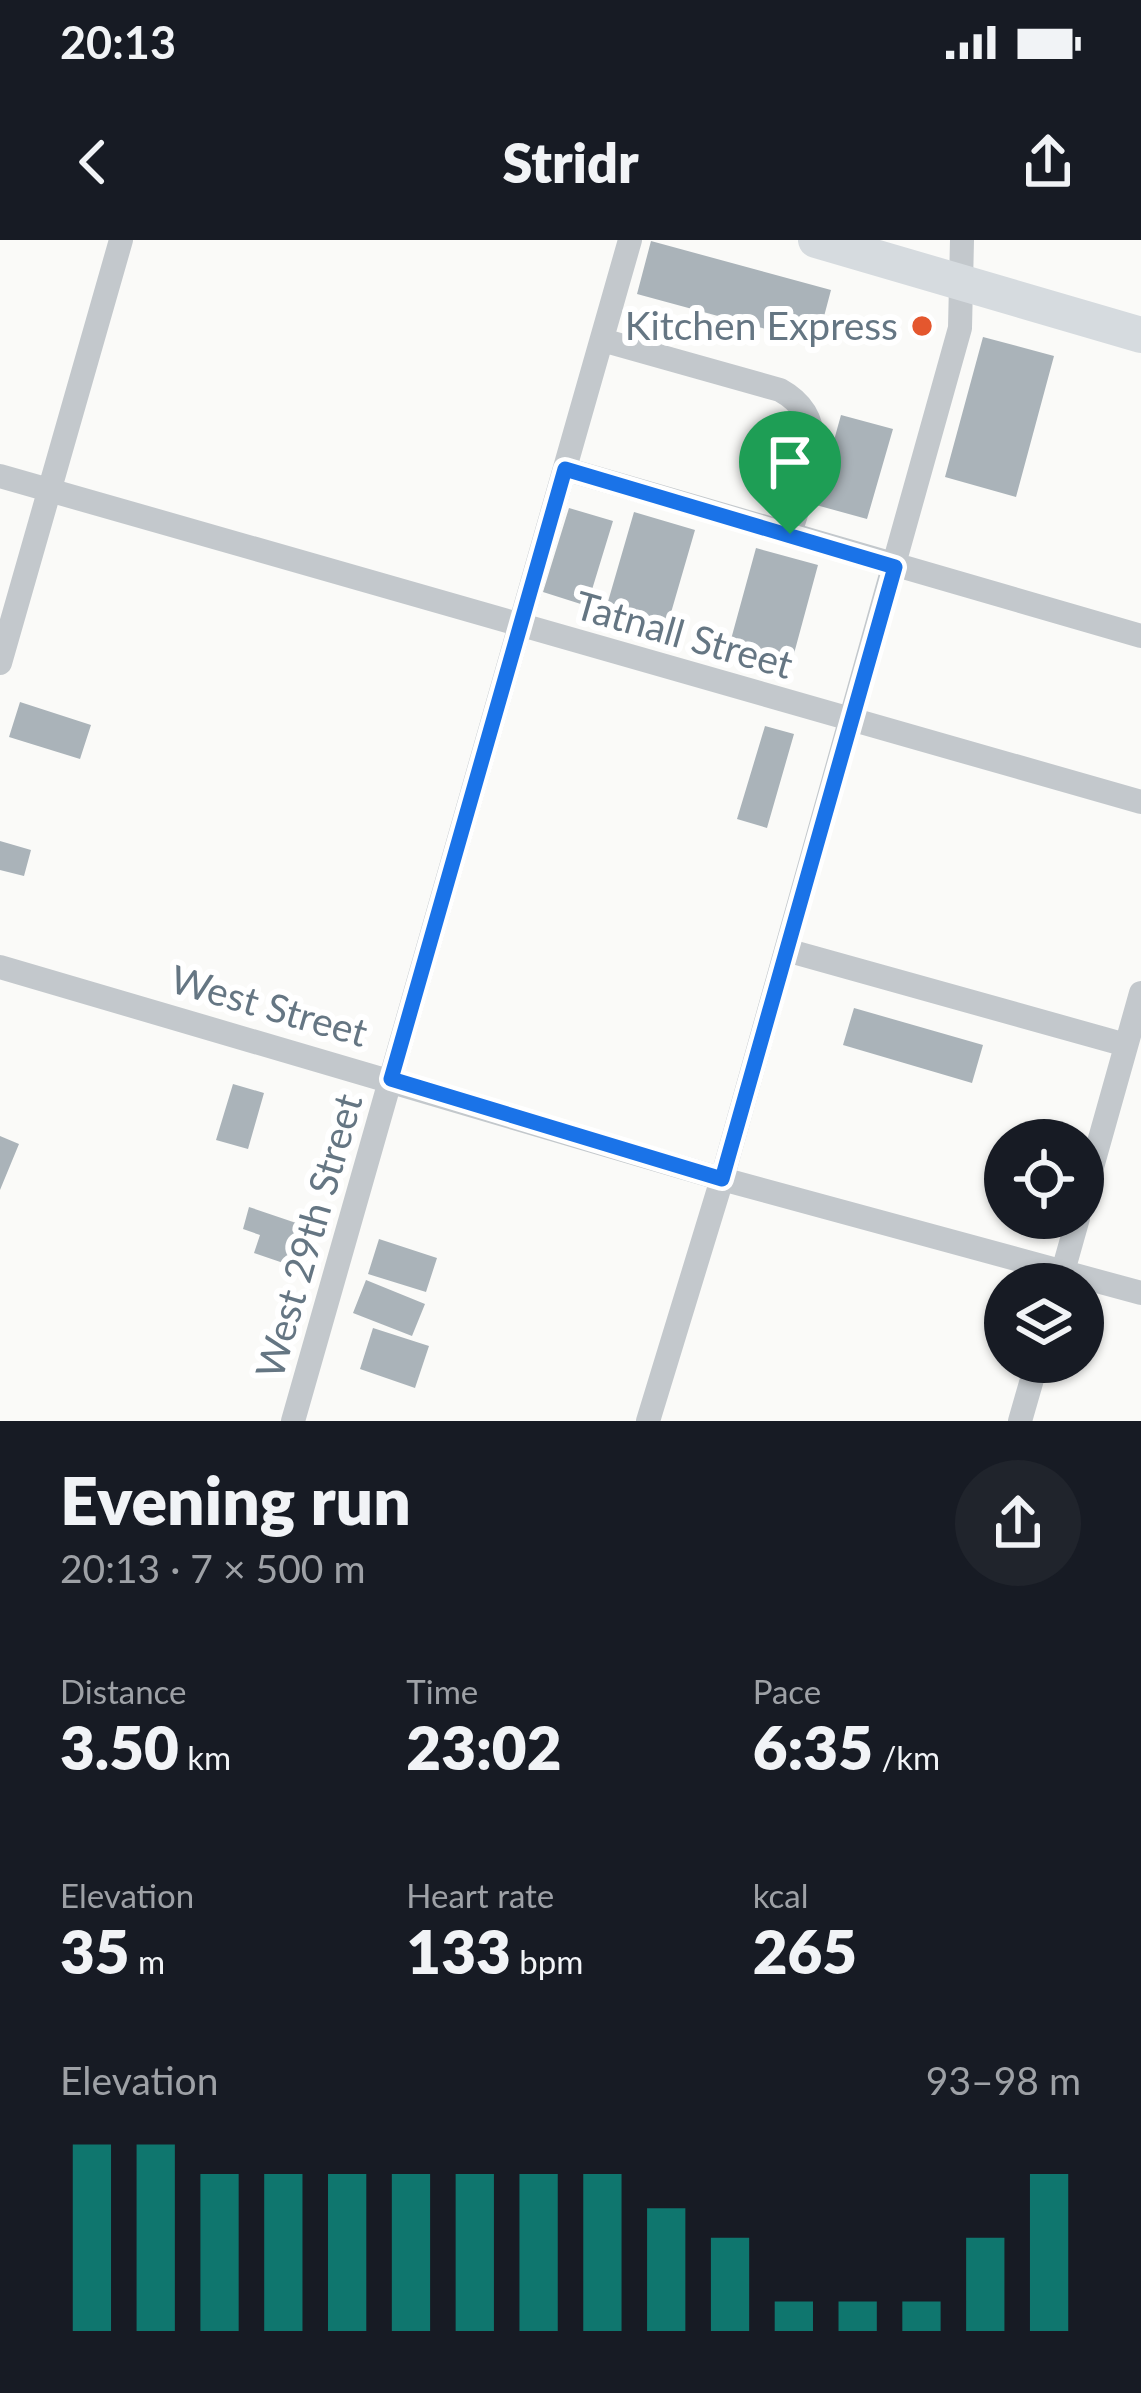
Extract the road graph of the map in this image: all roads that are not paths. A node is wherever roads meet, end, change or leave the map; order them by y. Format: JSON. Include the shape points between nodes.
{"nodes":[{"id":1,"x":121,"y":240,"type":"edge"},
{"id":2,"x":630,"y":240,"type":"edge"},
{"id":3,"x":816,"y":240,"type":"edge"},
{"id":4,"x":962,"y":240,"type":"edge"},
{"id":5,"x":965,"y":283,"type":"junction"},
{"id":6,"x":1141,"y":335,"type":"edge"},
{"id":7,"x":602,"y":340,"type":"junction"},
{"id":8,"x":565,"y":469,"type":"junction"},
{"id":9,"x":0,"y":476,"type":"edge"},
{"id":10,"x":50,"y":490,"type":"junction"},
{"id":11,"x":790,"y":534,"type":"junction"},
{"id":12,"x":895,"y":567,"type":"junction"},
{"id":13,"x":520,"y":625,"type":"junction"},
{"id":14,"x":1141,"y":635,"type":"edge"},
{"id":15,"x":0,"y":663,"type":"edge"},
{"id":16,"x":851,"y":721,"type":"junction"},
{"id":17,"x":1141,"y":802,"type":"edge"},
{"id":18,"x":787,"y":950,"type":"junction"},
{"id":19,"x":0,"y":967,"type":"edge"},
{"id":20,"x":1141,"y":993,"type":"edge"},
{"id":21,"x":1126,"y":1046,"type":"junction"},
{"id":22,"x":391,"y":1079,"type":"junction"},
{"id":23,"x":1104,"y":1124,"type":"edge"},
{"id":24,"x":722,"y":1179,"type":"junction"},
{"id":25,"x":1013,"y":1263,"type":"edge"},
{"id":26,"x":1104,"y":1286,"type":"edge"},
{"id":27,"x":1141,"y":1293,"type":"edge"},
{"id":28,"x":1031,"y":1383,"type":"edge"},
{"id":29,"x":293,"y":1421,"type":"edge"},
{"id":30,"x":648,"y":1421,"type":"edge"},
{"id":31,"x":1020,"y":1421,"type":"edge"}],
"edges":[{"from":1,"to":10,"type":"street"},
{"from":2,"to":7,"type":"street","name":"West 29th Street"},
{"from":3,"to":5,"type":"main road"},
{"from":4,"to":5,"type":"street"},
{"from":5,"to":6,"type":"main road"},
{"from":5,"to":12,"type":"street"},
{"from":7,"to":8,"type":"street","name":"West 29th Street"},
{"from":7,"to":11,"type":"street","via":[[780,390],[804,407],[814,446]]},
{"from":8,"to":11,"type":"street"},
{"from":8,"to":13,"type":"street","name":"West 29th Street"},
{"from":9,"to":10,"type":"street","name":"Tatnall Street"},
{"from":10,"to":13,"type":"street","name":"Tatnall Street"},
{"from":10,"to":15,"type":"street"},
{"from":11,"to":12,"type":"street"},
{"from":12,"to":14,"type":"street"},
{"from":12,"to":16,"type":"street"},
{"from":13,"to":16,"type":"street","name":"Tatnall Street"},
{"from":13,"to":22,"type":"street","name":"West 29th Street"},
{"from":16,"to":17,"type":"street","name":"Tatnall Street"},
{"from":16,"to":18,"type":"street"},
{"from":18,"to":21,"type":"street"},
{"from":18,"to":24,"type":"street"},
{"from":19,"to":22,"type":"street","name":"West Street"},
{"from":20,"to":21,"type":"street"},
{"from":21,"to":23,"type":"street"},
{"from":22,"to":24,"type":"street","name":"West Street"},
{"from":22,"to":29,"type":"street","name":"West 29th Street"},
{"from":24,"to":25,"type":"street","name":"West Street"},
{"from":24,"to":30,"type":"street"},
{"from":26,"to":27,"type":"street","name":"West Street"},
{"from":28,"to":31,"type":"street"}]}
